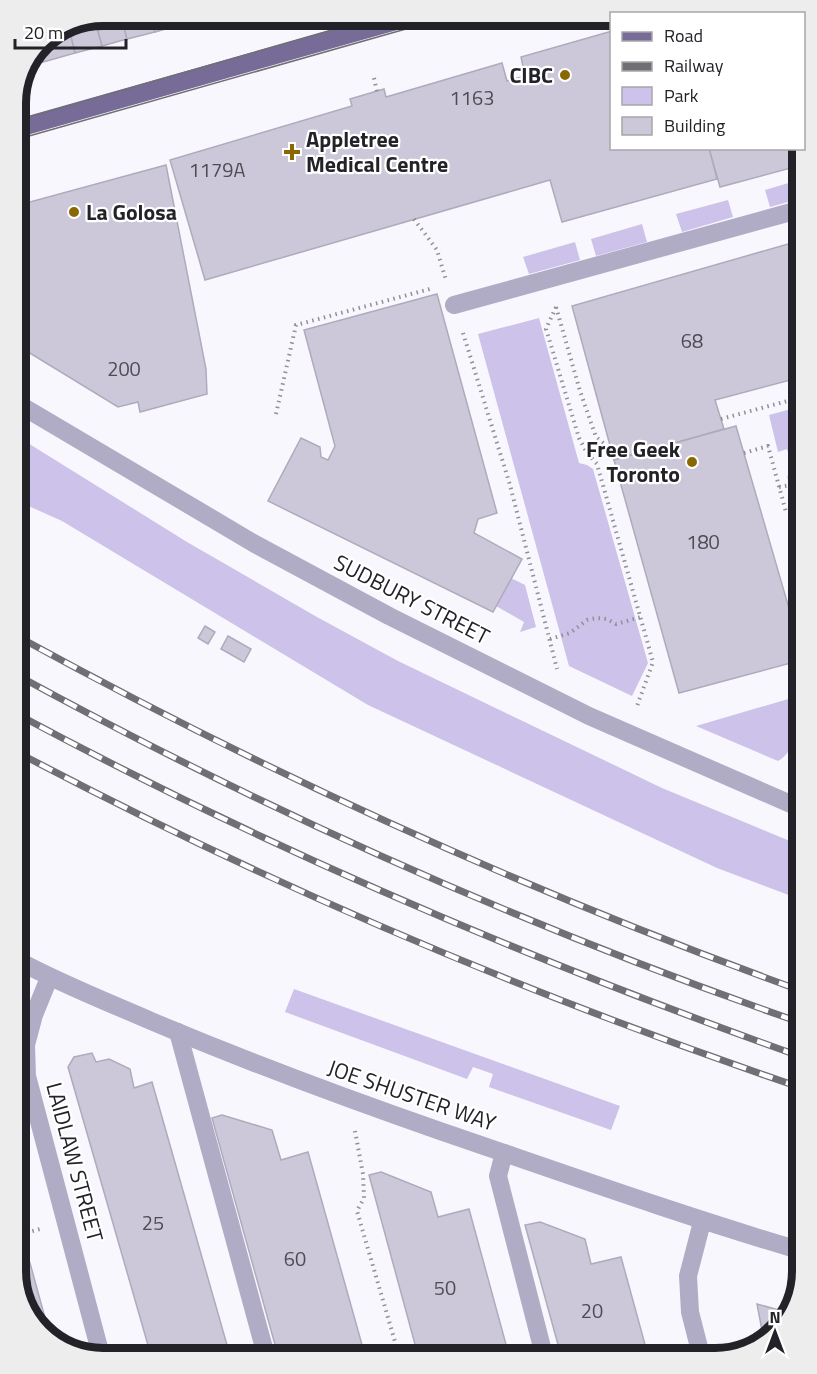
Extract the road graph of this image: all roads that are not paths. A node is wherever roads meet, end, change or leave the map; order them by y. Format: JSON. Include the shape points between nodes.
{"nodes":[{"id":1,"x":350,"y":26,"type":"edge"},
{"id":2,"x":26,"y":126,"type":"edge"},
{"id":3,"x":792,"y":212,"type":"edge"},
{"id":4,"x":454,"y":305,"type":"road end"},
{"id":5,"x":26,"y":409,"type":"edge"},
{"id":6,"x":792,"y":805,"type":"edge"},
{"id":7,"x":26,"y":965,"type":"edge"},
{"id":8,"x":50,"y":978,"type":"junction"},
{"id":9,"x":178,"y":1032,"type":"junction"},
{"id":10,"x":26,"y":1045,"type":"edge"},
{"id":11,"x":26,"y":1045,"type":"edge"},
{"id":12,"x":504,"y":1153,"type":"junction"},
{"id":13,"x":702,"y":1222,"type":"junction"},
{"id":14,"x":792,"y":1248,"type":"edge"},
{"id":15,"x":99,"y":1348,"type":"edge"},
{"id":16,"x":264,"y":1348,"type":"edge"},
{"id":17,"x":542,"y":1348,"type":"edge"},
{"id":18,"x":699,"y":1348,"type":"edge"}],
"edges":[{"from":1,"to":2,"type":"main road"},
{"from":3,"to":4,"type":"street"},
{"from":5,"to":6,"type":"street","name":"SUDBURY STREET","via":[[255,544],[389,616],[589,716]]},
{"from":7,"to":8,"type":"street","name":"JOE SHUSTER WAY"},
{"from":8,"to":9,"type":"street","name":"JOE SHUSTER WAY"},
{"from":8,"to":11,"type":"street","name":"LAIDLAW STREET"},
{"from":9,"to":12,"type":"street","name":"JOE SHUSTER WAY","via":[[338,1095]]},
{"from":9,"to":16,"type":"street"},
{"from":10,"to":15,"type":"street","name":"LAIDLAW STREET","via":[[27,1076]]},
{"from":12,"to":13,"type":"street","name":"JOE SHUSTER WAY"},
{"from":12,"to":17,"type":"street","via":[[498,1176]]},
{"from":13,"to":14,"type":"street","name":"JOE SHUSTER WAY"},
{"from":13,"to":18,"type":"street","via":[[688,1276],[690,1312]]}]}
